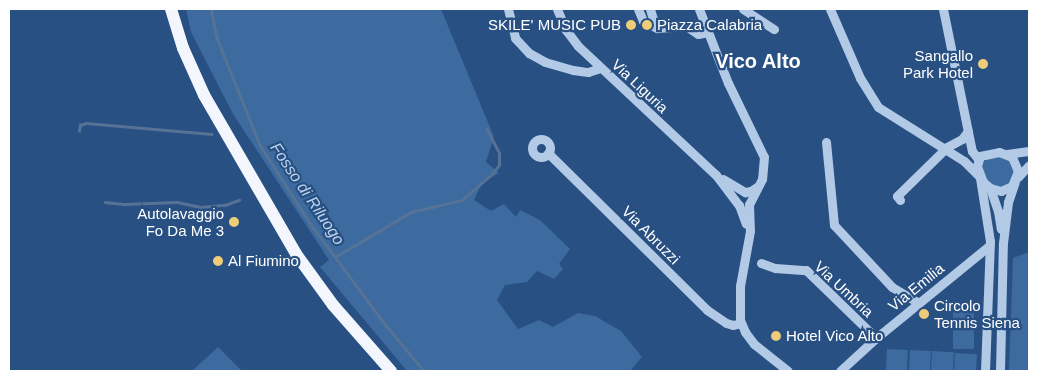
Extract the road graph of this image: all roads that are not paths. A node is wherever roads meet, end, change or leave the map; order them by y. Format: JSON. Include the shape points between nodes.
{"nodes":[{"id":1,"x":171,"y":9,"type":"edge"},
{"id":2,"x":508,"y":9,"type":"edge"},
{"id":3,"x":557,"y":9,"type":"edge"},
{"id":4,"x":638,"y":9,"type":"edge"},
{"id":5,"x":650,"y":9,"type":"edge"},
{"id":6,"x":699,"y":9,"type":"edge"},
{"id":7,"x":743,"y":9,"type":"edge"},
{"id":8,"x":830,"y":9,"type":"edge"},
{"id":9,"x":943,"y":9,"type":"edge"},
{"id":10,"x":651,"y":24,"type":"junction"},
{"id":11,"x":774,"y":28,"type":"dead end"},
{"id":12,"x":708,"y":32,"type":"junction"},
{"id":13,"x":600,"y":68,"type":"junction"},
{"id":14,"x":968,"y":131,"type":"junction"},
{"id":15,"x":826,"y":142,"type":"dead end"},
{"id":16,"x":944,"y":150,"type":"junction"},
{"id":17,"x":1029,"y":151,"type":"edge"},
{"id":18,"x":548,"y":153,"type":"dead end"},
{"id":19,"x":988,"y":153,"type":"junction"},
{"id":20,"x":1007,"y":154,"type":"junction"},
{"id":21,"x":977,"y":160,"type":"junction"},
{"id":22,"x":1029,"y":165,"type":"edge"},
{"id":23,"x":716,"y":175,"type":"junction"},
{"id":24,"x":980,"y":177,"type":"junction"},
{"id":25,"x":1016,"y":179,"type":"junction"},
{"id":26,"x":758,"y":186,"type":"junction"},
{"id":27,"x":990,"y":188,"type":"junction"},
{"id":28,"x":900,"y":200,"type":"dead end"},
{"id":29,"x":747,"y":243,"type":"junction"},
{"id":30,"x":1003,"y":243,"type":"junction"},
{"id":31,"x":989,"y":246,"type":"junction"},
{"id":32,"x":761,"y":263,"type":"dead end"},
{"id":33,"x":919,"y":303,"type":"junction"},
{"id":34,"x":741,"y":323,"type":"junction"},
{"id":35,"x":876,"y":338,"type":"junction"},
{"id":36,"x":391,"y":371,"type":"edge"},
{"id":37,"x":788,"y":371,"type":"edge"},
{"id":38,"x":840,"y":371,"type":"edge"},
{"id":39,"x":985,"y":371,"type":"edge"},
{"id":40,"x":1000,"y":371,"type":"edge"}],
"edges":[{"from":1,"to":36,"type":"main road","via":[[182,48],[201,88],[296,254],[333,305]]},
{"from":2,"to":13,"type":"street","via":[[514,38],[529,53],[545,62],[578,71]]},
{"from":3,"to":13,"type":"street","name":"Via Liguria","via":[[573,40]]},
{"from":4,"to":10,"type":"street","via":[[642,19]]},
{"from":5,"to":10,"type":"street"},
{"from":6,"to":12,"type":"street"},
{"from":7,"to":11,"type":"street"},
{"from":8,"to":16,"type":"street","via":[[860,78],[878,107]]},
{"from":9,"to":14,"type":"street"},
{"from":10,"to":12,"type":"street","via":[[660,29],[683,26],[698,34]]},
{"from":12,"to":26,"type":"street","via":[[728,83],[764,155]]},
{"from":13,"to":23,"type":"street","name":"Via Liguria"},
{"from":14,"to":16,"type":"street","via":[[962,139]]},
{"from":14,"to":19,"type":"street","via":[[979,147]]},
{"from":14,"to":21,"type":"street"},
{"from":15,"to":33,"type":"street","via":[[834,225],[892,286]]},
{"from":16,"to":21,"type":"street","via":[[956,151]]},
{"from":16,"to":24,"type":"street","via":[[964,161]]},
{"from":16,"to":28,"type":"street","via":[[897,196]]},
{"from":17,"to":20,"type":"street"},
{"from":18,"to":34,"type":"street","name":"Via Abruzzi","via":[[707,310],[727,324]]},
{"from":19,"to":20,"type":"street"},
{"from":19,"to":21,"type":"street"},
{"from":20,"to":25,"type":"street","via":[[1015,161]]},
{"from":21,"to":24,"type":"street"},
{"from":22,"to":25,"type":"street"},
{"from":23,"to":26,"type":"street","name":"Via Liguria","via":[[745,192],[751,192]]},
{"from":23,"to":29,"type":"street","name":"Via Liguria","via":[[743,213]]},
{"from":24,"to":27,"type":"street"},
{"from":24,"to":31,"type":"street"},
{"from":25,"to":27,"type":"street","via":[[1006,189]]},
{"from":25,"to":30,"type":"street","via":[[1008,202]]},
{"from":26,"to":29,"type":"street","via":[[750,202]]},
{"from":27,"to":30,"type":"street"},
{"from":29,"to":34,"type":"street","via":[[740,286]]},
{"from":30,"to":40,"type":"street"},
{"from":31,"to":33,"type":"street","name":"Via Emilia"},
{"from":31,"to":39,"type":"street"},
{"from":32,"to":35,"type":"street","name":"Via Umbria","via":[[775,268],[806,270]]},
{"from":33,"to":35,"type":"street","name":"Via Emilia"},
{"from":34,"to":37,"type":"street","via":[[754,344]]},
{"from":35,"to":38,"type":"street","name":"Via Emilia"}]}
